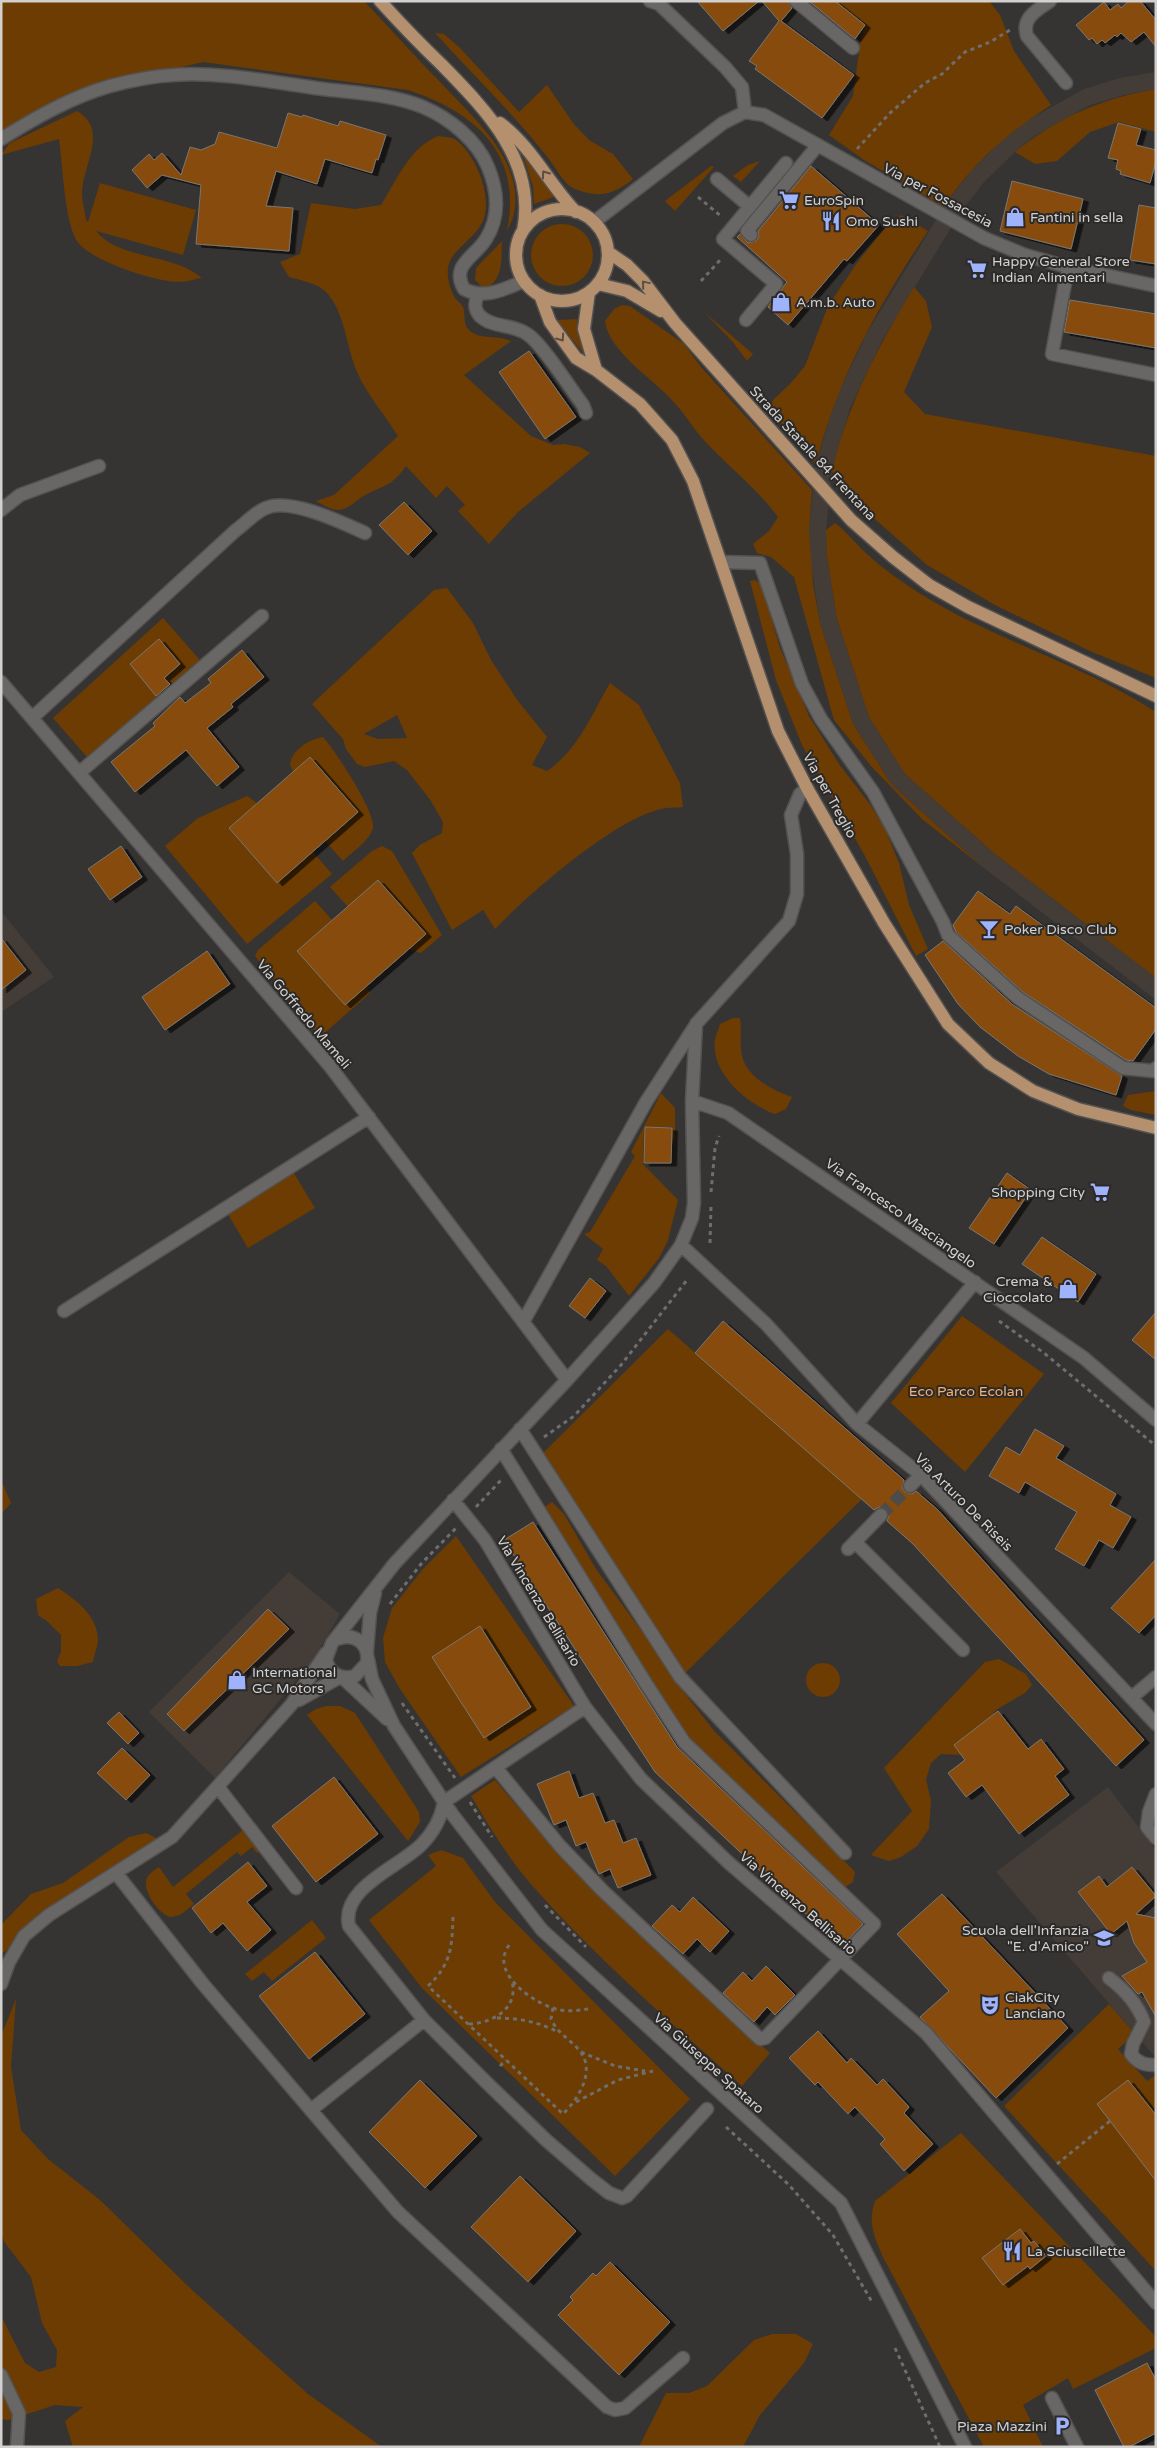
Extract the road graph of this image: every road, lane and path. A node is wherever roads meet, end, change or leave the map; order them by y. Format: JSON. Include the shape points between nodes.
{"nodes":[{"id":1,"x":380,"y":1,"type":"edge"},
{"id":2,"x":796,"y":1,"type":"edge"},
{"id":3,"x":1050,"y":1,"type":"edge"},
{"id":4,"x":657,"y":2,"type":"edge"},
{"id":5,"x":1028,"y":19,"type":"junction"},
{"id":6,"x":853,"y":48,"type":"dead end"},
{"id":7,"x":1066,"y":84,"type":"dead end"},
{"id":8,"x":745,"y":112,"type":"junction"},
{"id":9,"x":490,"y":116,"type":"junction"},
{"id":10,"x":1,"y":139,"type":"edge"},
{"id":11,"x":818,"y":145,"type":"junction"},
{"id":12,"x":856,"y":150,"type":"dead end"},
{"id":13,"x":786,"y":163,"type":"dead end"},
{"id":14,"x":717,"y":179,"type":"dead end"},
{"id":15,"x":749,"y":206,"type":"junction"},
{"id":16,"x":576,"y":212,"type":"junction"},
{"id":17,"x":594,"y":222,"type":"junction"},
{"id":18,"x":522,"y":231,"type":"junction"},
{"id":19,"x":751,"y":235,"type":"dead end"},
{"id":20,"x":608,"y":252,"type":"junction"},
{"id":21,"x":1068,"y":267,"type":"junction"},
{"id":22,"x":524,"y":281,"type":"junction"},
{"id":23,"x":1156,"y":286,"type":"edge"},
{"id":24,"x":593,"y":288,"type":"junction"},
{"id":25,"x":478,"y":295,"type":"junction"},
{"id":26,"x":540,"y":295,"type":"junction"},
{"id":27,"x":746,"y":320,"type":"dead end"},
{"id":28,"x":675,"y":323,"type":"junction"},
{"id":29,"x":596,"y":370,"type":"junction"},
{"id":30,"x":1156,"y":375,"type":"edge"},
{"id":31,"x":586,"y":413,"type":"dead end"},
{"id":32,"x":99,"y":466,"type":"dead end"},
{"id":33,"x":1,"y":510,"type":"edge"},
{"id":34,"x":365,"y":533,"type":"dead end"},
{"id":35,"x":721,"y":562,"type":"junction"},
{"id":36,"x":262,"y":616,"type":"dead end"},
{"id":37,"x":1,"y":682,"type":"edge"},
{"id":38,"x":13,"y":696,"type":"junction"},
{"id":39,"x":1154,"y":696,"type":"edge"},
{"id":40,"x":1,"y":702,"type":"edge"},
{"id":41,"x":32,"y":718,"type":"junction"},
{"id":42,"x":79,"y":773,"type":"junction"},
{"id":43,"x":807,"y":788,"type":"junction"},
{"id":44,"x":696,"y":1024,"type":"junction"},
{"id":45,"x":1156,"y":1068,"type":"edge"},
{"id":46,"x":692,"y":1101,"type":"junction"},
{"id":47,"x":369,"y":1117,"type":"junction"},
{"id":48,"x":1156,"y":1128,"type":"edge"},
{"id":49,"x":719,"y":1136,"type":"dead end"},
{"id":50,"x":710,"y":1243,"type":"dead end"},
{"id":51,"x":681,"y":1244,"type":"junction"},
{"id":52,"x":687,"y":1280,"type":"dead end"},
{"id":53,"x":975,"y":1282,"type":"junction"},
{"id":54,"x":64,"y":1311,"type":"dead end"},
{"id":55,"x":996,"y":1319,"type":"dead end"},
{"id":56,"x":523,"y":1322,"type":"junction"},
{"id":57,"x":567,"y":1380,"type":"junction"},
{"id":58,"x":1156,"y":1420,"type":"edge"},
{"id":59,"x":857,"y":1424,"type":"junction"},
{"id":60,"x":520,"y":1429,"type":"junction"},
{"id":61,"x":531,"y":1446,"type":"junction"},
{"id":62,"x":1156,"y":1446,"type":"edge"},
{"id":63,"x":501,"y":1449,"type":"junction"},
{"id":64,"x":513,"y":1467,"type":"junction"},
{"id":65,"x":920,"y":1475,"type":"junction"},
{"id":66,"x":910,"y":1486,"type":"tunnel mouth"},
{"id":67,"x":487,"y":1497,"type":"dead end"},
{"id":68,"x":453,"y":1500,"type":"junction"},
{"id":69,"x":881,"y":1516,"type":"tunnel mouth"},
{"id":70,"x":454,"y":1529,"type":"dead end"},
{"id":71,"x":378,"y":1586,"type":"junction"},
{"id":72,"x":388,"y":1608,"type":"dead end"},
{"id":73,"x":336,"y":1639,"type":"junction"},
{"id":74,"x":963,"y":1650,"type":"dead end"},
{"id":75,"x":326,"y":1653,"type":"junction"},
{"id":76,"x":367,"y":1654,"type":"junction"},
{"id":77,"x":342,"y":1677,"type":"junction"},
{"id":78,"x":1156,"y":1677,"type":"edge"},
{"id":79,"x":396,"y":1695,"type":"dead end"},
{"id":80,"x":1131,"y":1698,"type":"junction"},
{"id":81,"x":290,"y":1706,"type":"junction"},
{"id":82,"x":585,"y":1707,"type":"junction"},
{"id":83,"x":1156,"y":1724,"type":"edge"},
{"id":84,"x":394,"y":1726,"type":"junction"},
{"id":85,"x":496,"y":1768,"type":"junction"},
{"id":86,"x":454,"y":1776,"type":"dead end"},
{"id":87,"x":218,"y":1787,"type":"junction"},
{"id":88,"x":1156,"y":1794,"type":"edge"},
{"id":89,"x":467,"y":1798,"type":"dead end"},
{"id":90,"x":444,"y":1802,"type":"junction"},
{"id":91,"x":493,"y":1838,"type":"dead end"},
{"id":92,"x":1156,"y":1838,"type":"edge"},
{"id":93,"x":845,"y":1853,"type":"dead end"},
{"id":94,"x":116,"y":1873,"type":"junction"},
{"id":95,"x":296,"y":1888,"type":"dead end"},
{"id":96,"x":540,"y":1900,"type":"dead end"},
{"id":97,"x":453,"y":1917,"type":"dead end"},
{"id":98,"x":509,"y":1945,"type":"dead end"},
{"id":99,"x":590,"y":1950,"type":"dead end"},
{"id":100,"x":841,"y":1960,"type":"junction"},
{"id":101,"x":1109,"y":1978,"type":"dead end"},
{"id":102,"x":511,"y":1979,"type":"junction"},
{"id":103,"x":1,"y":1984,"type":"edge"},
{"id":104,"x":554,"y":2008,"type":"junction"},
{"id":105,"x":588,"y":2009,"type":"dead end"},
{"id":106,"x":496,"y":2018,"type":"junction"},
{"id":107,"x":424,"y":2020,"type":"junction"},
{"id":108,"x":468,"y":2024,"type":"junction"},
{"id":109,"x":561,"y":2034,"type":"junction"},
{"id":110,"x":581,"y":2052,"type":"junction"},
{"id":111,"x":506,"y":2060,"type":"junction"},
{"id":112,"x":1156,"y":2065,"type":"edge"},
{"id":113,"x":500,"y":2066,"type":"dead end"},
{"id":114,"x":573,"y":2103,"type":"junction"},
{"id":115,"x":707,"y":2109,"type":"dead end"},
{"id":116,"x":311,"y":2110,"type":"junction"},
{"id":117,"x":1110,"y":2121,"type":"dead end"},
{"id":118,"x":726,"y":2127,"type":"dead end"},
{"id":119,"x":1045,"y":2173,"type":"junction"},
{"id":120,"x":1156,"y":2303,"type":"edge"},
{"id":121,"x":873,"y":2304,"type":"dead end"},
{"id":122,"x":891,"y":2340,"type":"dead end"},
{"id":123,"x":683,"y":2358,"type":"dead end"},
{"id":124,"x":1,"y":2375,"type":"edge"},
{"id":125,"x":1052,"y":2398,"type":"dead end"},
{"id":126,"x":17,"y":2447,"type":"edge"},
{"id":127,"x":940,"y":2447,"type":"edge"},
{"id":128,"x":965,"y":2447,"type":"edge"},
{"id":129,"x":1077,"y":2447,"type":"edge"}],
"edges":[{"from":1,"to":9,"type":"main road"},
{"from":2,"to":6,"type":"street"},
{"from":3,"to":5,"type":"street"},
{"from":4,"to":8,"type":"street","via":[[742,87]]},
{"from":5,"to":7,"type":"street","via":[[1027,36]]},
{"from":5,"to":12,"type":"path","via":[[990,42],[965,52],[942,74],[925,83],[890,113]]},
{"from":8,"to":11,"type":"street","name":"Via per Fossacesia","via":[[764,115]]},
{"from":8,"to":17,"type":"street","via":[[723,123]]},
{"from":16,"to":9,"type":"main road","one_way":true,"via":[[526,147]]},
{"from":9,"to":18,"type":"main road","via":[[509,144],[524,186],[526,208]]},
{"from":10,"to":25,"type":"street","via":[[74,99],[109,86],[173,74],[226,76],[409,102],[442,117],[455,127],[480,151],[488,166],[496,192],[494,217],[486,238],[462,265],[459,276],[464,289]]},
{"from":11,"to":19,"type":"street","via":[[747,231]]},
{"from":11,"to":21,"type":"street","name":"Via per Fossacesia","via":[[984,238],[1025,255]]},
{"from":13,"to":15,"type":"street"},
{"from":14,"to":15,"type":"street"},
{"from":15,"to":27,"type":"street","via":[[723,239],[776,284]]},
{"from":16,"to":17,"type":"main road"},
{"from":16,"to":18,"type":"main road","via":[[556,209],[543,213]]},
{"from":17,"to":20,"type":"main road","via":[[601,230]]},
{"from":18,"to":22,"type":"main road","via":[[516,258]]},
{"from":20,"to":24,"type":"main road","via":[[605,269]]},
{"from":28,"to":20,"type":"main road","name":"Strada Statale 84 Frentana","one_way":true,"via":[[643,281]]},
{"from":21,"to":23,"type":"street","name":"Via per Fossacesia"},
{"from":21,"to":30,"type":"street","via":[[1052,354]]},
{"from":22,"to":25,"type":"street","via":[[501,291]]},
{"from":22,"to":26,"type":"main road"},
{"from":24,"to":26,"type":"main road","via":[[570,300]]},
{"from":24,"to":28,"type":"main road","name":"Strada Statale 84 Frentana","via":[[611,285],[644,299]]},
{"from":24,"to":29,"type":"main road","via":[[584,329]]},
{"from":25,"to":31,"type":"street","via":[[475,306],[478,314],[492,323],[520,330],[536,341]]},
{"from":26,"to":29,"type":"main road","name":"Via per Treglio","one_way":true,"via":[[546,315],[570,351]]},
{"from":28,"to":39,"type":"main road","name":"Strada Statale 84 Frentana","via":[[851,520],[929,585],[968,608]]},
{"from":29,"to":35,"type":"main road","name":"Via per Treglio","via":[[640,404],[672,440],[693,481]]},
{"from":32,"to":33,"type":"street","via":[[20,495]]},
{"from":34,"to":41,"type":"street","via":[[312,510],[267,507],[235,531]]},
{"from":35,"to":43,"type":"main road","name":"Via per Treglio","via":[[778,731]]},
{"from":35,"to":45,"type":"street","via":[[760,563],[802,684],[821,719],[873,792],[948,935],[1018,998],[1123,1068],[1153,1071]]},
{"from":36,"to":42,"type":"street"},
{"from":37,"to":38,"type":"street","name":"Via Goffredo Mameli"},
{"from":38,"to":40,"type":"street"},
{"from":38,"to":41,"type":"street","name":"Via Goffredo Mameli"},
{"from":41,"to":42,"type":"street","name":"Via Goffredo Mameli"},
{"from":42,"to":47,"type":"street","name":"Via Goffredo Mameli","via":[[329,1065]]},
{"from":43,"to":44,"type":"street","via":[[800,794],[791,815],[798,886],[789,921]]},
{"from":43,"to":48,"type":"main road","name":"Via per Treglio","via":[[917,977],[948,1024],[968,1045],[989,1063],[1034,1091],[1078,1110]]},
{"from":44,"to":46,"type":"street"},
{"from":44,"to":56,"type":"street","via":[[646,1102]]},
{"from":46,"to":51,"type":"street","via":[[694,1203],[692,1218]]},
{"from":46,"to":53,"type":"street","name":"Via Francesco Masciangelo","via":[[728,1113]]},
{"from":47,"to":54,"type":"street"},
{"from":47,"to":56,"type":"street","name":"Via Goffredo Mameli"},
{"from":49,"to":50,"type":"path","via":[[714,1148]]},
{"from":51,"to":57,"type":"street","via":[[654,1283]]},
{"from":51,"to":59,"type":"street","name":"Via Arturo De Riseis","via":[[766,1324]]},
{"from":52,"to":61,"type":"path","via":[[621,1365],[574,1416]]},
{"from":53,"to":58,"type":"street","name":"Via Francesco Masciangelo","via":[[1084,1358]]},
{"from":53,"to":59,"type":"street"},
{"from":55,"to":62,"type":"path"},
{"from":56,"to":57,"type":"street","name":"Via Goffredo Mameli"},
{"from":57,"to":60,"type":"street"},
{"from":59,"to":65,"type":"street","name":"Via Arturo De Riseis"},
{"from":60,"to":61,"type":"street"},
{"from":60,"to":63,"type":"street"},
{"from":61,"to":93,"type":"street","via":[[680,1678]]},
{"from":63,"to":64,"type":"street"},
{"from":63,"to":68,"type":"street"},
{"from":64,"to":67,"type":"path"},
{"from":64,"to":100,"type":"street","via":[[684,1742],[874,1924]]},
{"from":65,"to":66,"type":"street"},
{"from":65,"to":80,"type":"street","name":"Via Arturo De Riseis"},
{"from":68,"to":71,"type":"street"},
{"from":68,"to":82,"type":"street","name":"Via Vincenzo Bellisario","via":[[485,1540]]},
{"from":69,"to":74,"type":"street","via":[[852,1546]]},
{"from":70,"to":72,"type":"path","via":[[404,1584]]},
{"from":71,"to":73,"type":"street"},
{"from":71,"to":76,"type":"street","via":[[370,1613]]},
{"from":73,"to":75,"type":"street"},
{"from":73,"to":76,"type":"street","via":[[354,1638],[364,1645]]},
{"from":75,"to":77,"type":"street","via":[[327,1665]]},
{"from":75,"to":81,"type":"street"},
{"from":76,"to":77,"type":"street","via":[[367,1663],[360,1673]]},
{"from":76,"to":84,"type":"street","name":"Via Giuseppe Spataro","via":[[372,1679]]},
{"from":77,"to":81,"type":"street"},
{"from":77,"to":84,"type":"street","name":"Via Giuseppe Spataro"},
{"from":78,"to":80,"type":"street"},
{"from":79,"to":86,"type":"path"},
{"from":80,"to":83,"type":"street","name":"Via Arturo De Riseis"},
{"from":81,"to":87,"type":"street"},
{"from":82,"to":85,"type":"street"},
{"from":82,"to":100,"type":"street","name":"Via Vincenzo Bellisario","via":[[641,1779],[729,1863]]},
{"from":84,"to":90,"type":"street","name":"Via Giuseppe Spataro"},
{"from":85,"to":90,"type":"street"},
{"from":85,"to":100,"type":"street","via":[[554,1840],[602,1890],[760,2039],[765,2038]]},
{"from":87,"to":94,"type":"street","via":[[172,1837]]},
{"from":87,"to":95,"type":"street"},
{"from":88,"to":92,"type":"street","via":[[1147,1827]]},
{"from":89,"to":91,"type":"path"},
{"from":90,"to":107,"type":"street","via":[[441,1819],[421,1845],[359,1891],[347,1918],[349,1926]]},
{"from":90,"to":128,"type":"street","name":"Via Giuseppe Spataro","via":[[542,1930],[841,2203]]},
{"from":94,"to":103,"type":"street","via":[[49,1915],[24,1936]]},
{"from":94,"to":116,"type":"street","via":[[203,1984]]},
{"from":96,"to":99,"type":"path"},
{"from":97,"to":108,"type":"path","via":[[453,1937],[447,1963],[428,1986]]},
{"from":98,"to":102,"type":"path","via":[[504,1957]]},
{"from":100,"to":119,"type":"street","name":"Via Vincenzo Bellisario","via":[[926,2034]]},
{"from":101,"to":112,"type":"street","via":[[1126,1990],[1144,2022],[1131,2054],[1144,2065]]},
{"from":102,"to":104,"type":"path","via":[[522,1992]]},
{"from":102,"to":106,"type":"path","via":[[513,1994],[509,2005]]},
{"from":104,"to":105,"type":"path"},
{"from":104,"to":109,"type":"path","via":[[550,2019]]},
{"from":106,"to":108,"type":"path"},
{"from":106,"to":109,"type":"path","via":[[542,2024]]},
{"from":107,"to":115,"type":"street","via":[[546,2140],[617,2197],[627,2196]]},
{"from":107,"to":116,"type":"street"},
{"from":108,"to":111,"type":"path"},
{"from":109,"to":110,"type":"path"},
{"from":110,"to":114,"type":"path","via":[[586,2071],[579,2096]]},
{"from":110,"to":114,"type":"path","via":[[615,2066],[654,2071],[618,2080]]},
{"from":111,"to":113,"type":"path"},
{"from":111,"to":114,"type":"path","via":[[563,2114]]},
{"from":116,"to":123,"type":"street","via":[[398,2212],[607,2407],[615,2410],[625,2408]]},
{"from":117,"to":119,"type":"path"},
{"from":118,"to":121,"type":"path","via":[[788,2184],[833,2235]]},
{"from":119,"to":120,"type":"street","name":"Via Vincenzo Bellisario"},
{"from":122,"to":127,"type":"path"},
{"from":124,"to":126,"type":"street","via":[[19,2413]]},
{"from":125,"to":129,"type":"street"}]}
